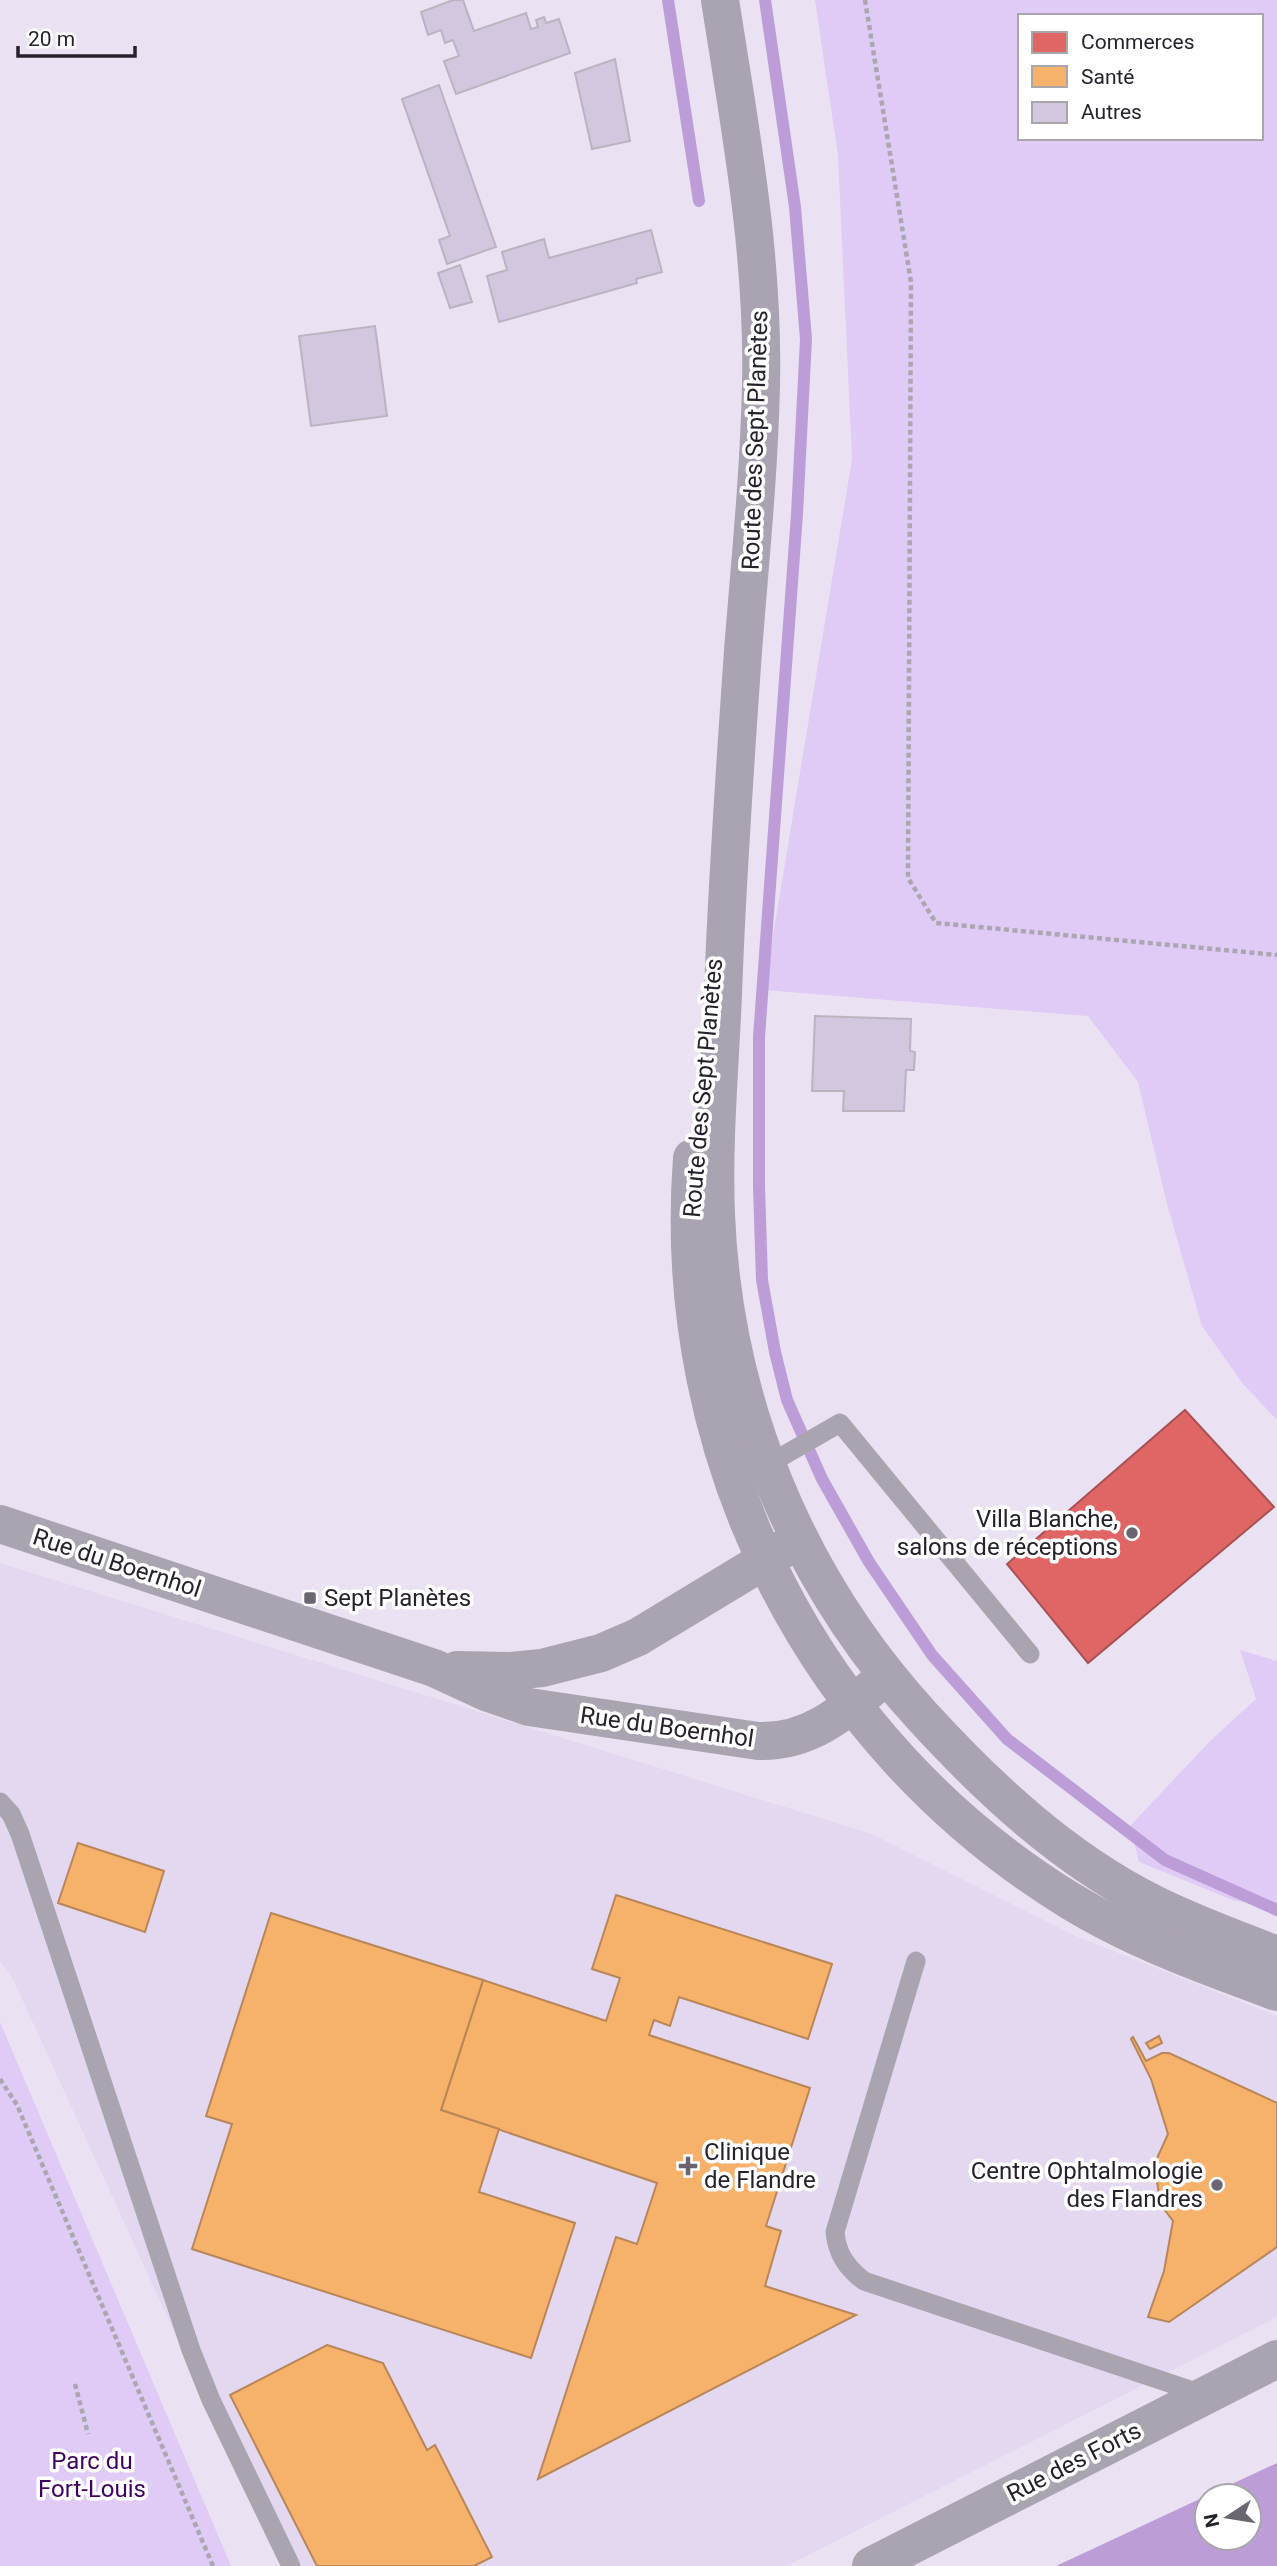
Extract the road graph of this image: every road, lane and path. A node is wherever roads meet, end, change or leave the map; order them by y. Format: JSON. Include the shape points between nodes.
{"nodes":[{"id":1,"x":720,"y":0,"type":"edge"},
{"id":2,"x":865,"y":0,"type":"edge"},
{"id":3,"x":729,"y":839,"type":"junction"},
{"id":4,"x":1277,"y":955,"type":"edge"},
{"id":5,"x":780,"y":1458,"type":"junction"},
{"id":6,"x":0,"y":1524,"type":"edge"},
{"id":7,"x":799,"y":1540,"type":"junction"},
{"id":8,"x":765,"y":1559,"type":"junction"},
{"id":9,"x":1030,"y":1654,"type":"dead end"},
{"id":10,"x":434,"y":1668,"type":"junction"},
{"id":11,"x":887,"y":1675,"type":"junction"},
{"id":12,"x":852,"y":1705,"type":"junction"},
{"id":13,"x":0,"y":1802,"type":"edge"},
{"id":14,"x":1277,"y":1955,"type":"edge"},
{"id":15,"x":916,"y":1961,"type":"dead end"},
{"id":16,"x":1277,"y":1993,"type":"edge"},
{"id":17,"x":0,"y":2080,"type":"edge"},
{"id":18,"x":1277,"y":2359,"type":"edge"},
{"id":19,"x":75,"y":2384,"type":"dead end"},
{"id":20,"x":1206,"y":2395,"type":"junction"},
{"id":21,"x":88,"y":2434,"type":"dead end"},
{"id":22,"x":213,"y":2566,"type":"edge"},
{"id":23,"x":291,"y":2566,"type":"edge"},
{"id":24,"x":871,"y":2566,"type":"edge"}],
"edges":[{"from":1,"to":3,"type":"main road","name":"Route des Sept Planètes","via":[[748,180],[761,309],[760,433]]},
{"from":2,"to":4,"type":"path","via":[[911,282],[908,878],[936,923]]},
{"from":3,"to":5,"type":"main road","name":"Route des Sept Planètes","via":[[716,1219],[731,1340],[747,1404]]},
{"from":3,"to":8,"type":"main road","name":"Route des Sept Planètes","via":[[693,1148],[690,1274],[697,1333],[720,1437]]},
{"from":5,"to":7,"type":"main road","name":"Route des Sept Planètes"},
{"from":5,"to":9,"type":"lane","via":[[840,1423]]},
{"from":6,"to":10,"type":"street","name":"Rue du Boernhol"},
{"from":7,"to":8,"type":"street","name":"Rue du Boernhol"},
{"from":7,"to":11,"type":"main road","name":"Route des Sept Planètes","via":[[827,1592]]},
{"from":8,"to":10,"type":"street","name":"Rue du Boernhol","via":[[638,1637],[601,1653],[511,1671]]},
{"from":8,"to":12,"type":"main road","name":"Route des Sept Planètes","via":[[811,1646]]},
{"from":10,"to":12,"type":"street","name":"Rue du Boernhol","via":[[486,1692],[540,1709],[758,1741],[804,1735]]},
{"from":11,"to":12,"type":"street","name":"Rue du Boernhol"},
{"from":11,"to":14,"type":"main road","name":"Route des Sept Planètes","via":[[960,1759],[1066,1850],[1156,1905]]},
{"from":12,"to":16,"type":"main road","name":"Route des Sept Planètes","via":[[952,1812],[1039,1880],[1122,1930]]},
{"from":13,"to":23,"type":"lane","via":[[20,1834],[191,2350]]},
{"from":15,"to":20,"type":"lane","via":[[835,2232],[845,2263],[864,2281]]},
{"from":17,"to":22,"type":"path","via":[[18,2105]]},
{"from":18,"to":20,"type":"street","name":"Rue des Forts"},
{"from":19,"to":21,"type":"path"},
{"from":20,"to":24,"type":"street","name":"Rue des Forts"}]}
